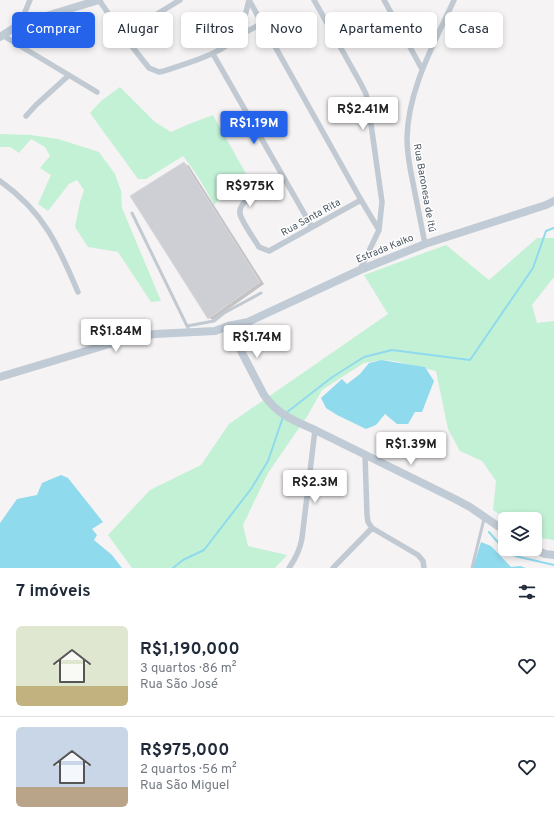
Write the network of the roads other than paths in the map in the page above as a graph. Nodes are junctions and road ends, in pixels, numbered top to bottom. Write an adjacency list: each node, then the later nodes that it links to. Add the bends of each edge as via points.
1 (30, 0): 8 (street)
2 (99, 0): 9 (street); 10 (street)
3 (180, 0): 11 (street)
4 (249, 0): 12 (street); 13 (street)
5 (314, 0): 30 (street, via 366,94 382,202)
6 (384, 0): 20 (street)
7 (454, 0): 20 (street, Rua Baronesa de Itú)
8 (25, 12)
9 (60, 12)
10 (107, 12)
11 (161, 12)
12 (245, 12)
13 (256, 12)
14 (12, 29): 15 (street)
15 (1, 36): 21 (street)
16 (133, 48): 19 (street, via 154,71 164,71)
17 (223, 48): 19 (street)
18 (276, 48): 26 (street)
19 (213, 54): 24 (street)
20 (422, 69): 31 (street, Rua Baronesa de Itú, via 410,111 407,138)
21 (68, 76): 22 (street); 23 (street)
22 (97, 92)
23 (26, 116)
24 (284, 178): 29 (street); 29 (street, Rua Santa Rita, via 248,198 242,203 240,214 259,247 269,251)
25 (0, 181): 33 (street, via 29,205 48,229)
26 (361, 200): 29 (street, Rua Santa Rita); 30 (street)
27 (554, 201): 31 (street, Estrada Kaiko)
28 (132, 213): 36 (lane)
29 (312, 227)
30 (379, 230): 32 (street)
31 (425, 244): 32 (street, Estrada Kaiko)
32 (360, 270): 35 (street, Estrada Kaiko, via 248,322)
33 (78, 292)
34 (260, 293): 36 (lane, via 214,321)
35 (228, 326): 36 (street, Estrada Kaiko, via 215,331); 38 (street, via 270,404 286,418)
36 (188, 329): 37 (street, Estrada Kaiko, via 126,339)
37 (0, 377)
38 (315, 430): 39 (street); 45 (street, via 301,543 296,559)
39 (365, 454): 40 (street); 42 (street, via 367,520)
40 (485, 517): 41 (street); 48 (lane)
41 (498, 526)
42 (372, 528): 46 (street); 47 (street, via 418,555 423,561)
43 (542, 551): 44 (street)
44 (554, 555)
45 (288, 568)
46 (333, 568)
47 (424, 568)
48 (472, 568)

